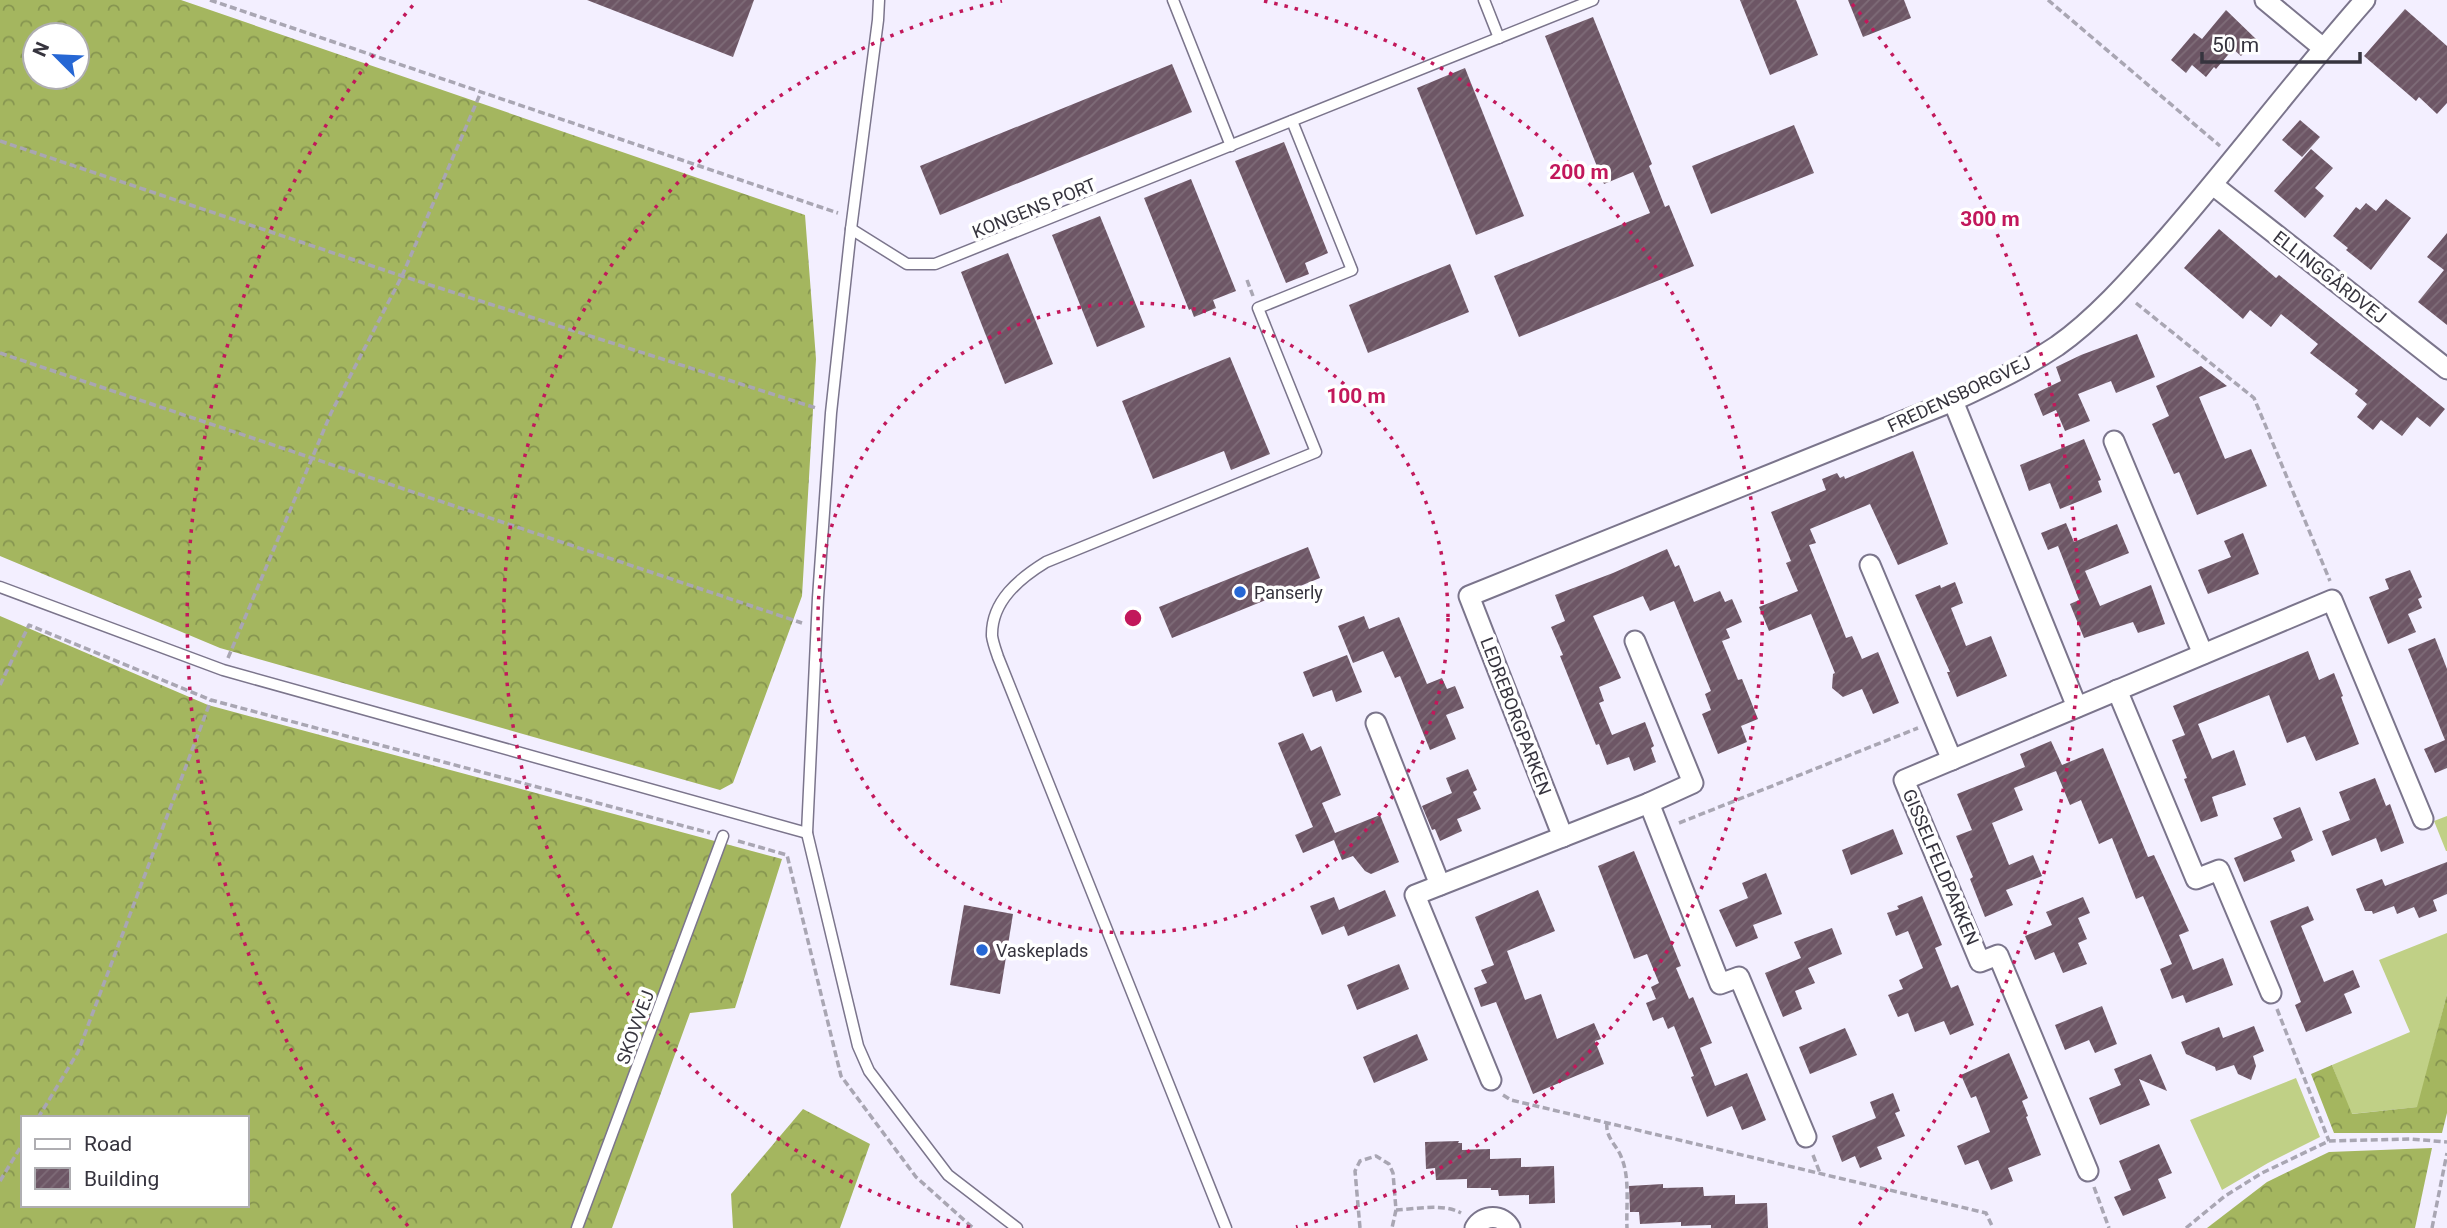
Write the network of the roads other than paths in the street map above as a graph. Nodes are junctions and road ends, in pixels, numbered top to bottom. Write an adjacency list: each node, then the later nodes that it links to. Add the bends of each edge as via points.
1 (878, 0): 12 (lane)
2 (1173, 0): 10 (lane)
3 (1484, 0): 7 (lane)
4 (1594, 0): 7 (lane, KONGENS PORT)
5 (2265, 0): 8 (street)
6 (2365, 0): 8 (street, FREDENSBORGVEJ)
7 (1499, 38): 9 (lane, KONGENS PORT)
8 (2323, 48): 11 (street, FREDENSBORGVEJ)
9 (1292, 121): 10 (lane, KONGENS PORT); 38 (lane, via 1352,270 1258,308 1316,452 1046,562 1023,576 1005,596 992,636)
10 (1231, 146): 12 (lane, KONGENS PORT, via 935,264 906,264)
11 (2213, 185): 13 (street, ELLINGGÅRDVEJ); 14 (street, FREDENSBORGVEJ, via 2120,290 2059,345)
12 (851, 229): 27 (lane, via 831,413)
13 (2447, 369)
14 (1953, 401): 18 (street, FREDENSBORGVEJ); 22 (street)
15 (2114, 441): 20 (street)
16 (1870, 565): 24 (street)
17 (0, 587): 27 (lane, via 223,670)
18 (1469, 596): 29 (street, LEDREBORGPARKEN)
19 (1635, 641): 25 (street, via 1693,783)
20 (2203, 654): 21 (street, GISSELFELDPARKEN); 26 (street, GISSELFELDPARKEN, via 2332,600)
21 (2117, 690): 22 (street, GISSELFELDPARKEN); 31 (street, via 2196,880 2219,870)
22 (2077, 707): 24 (street, GISSELFELDPARKEN)
23 (1376, 723): 30 (street)
24 (1952, 760): 34 (street, GISSELFELDPARKEN, via 1904,780 1980,962 1998,955)
25 (1649, 803): 29 (street); 33 (street, via 1720,984 1739,977)
26 (2423, 819)
27 (807, 833): 37 (lane, via 858,1046 869,1071 948,1175)
28 (723, 836): 36 (lane, SKOVVEJ)
29 (1563, 837): 30 (street)
30 (1440, 885): 32 (street, via 1415,895)
31 (2271, 993)
32 (1491, 1080)
33 (1806, 1137)
34 (2088, 1171)
35 (1477, 1225): 39 (street, via 1489,1217 1501,1218)
36 (577, 1228)
37 (1017, 1228)
38 (1226, 1228)
39 (1510, 1228)

